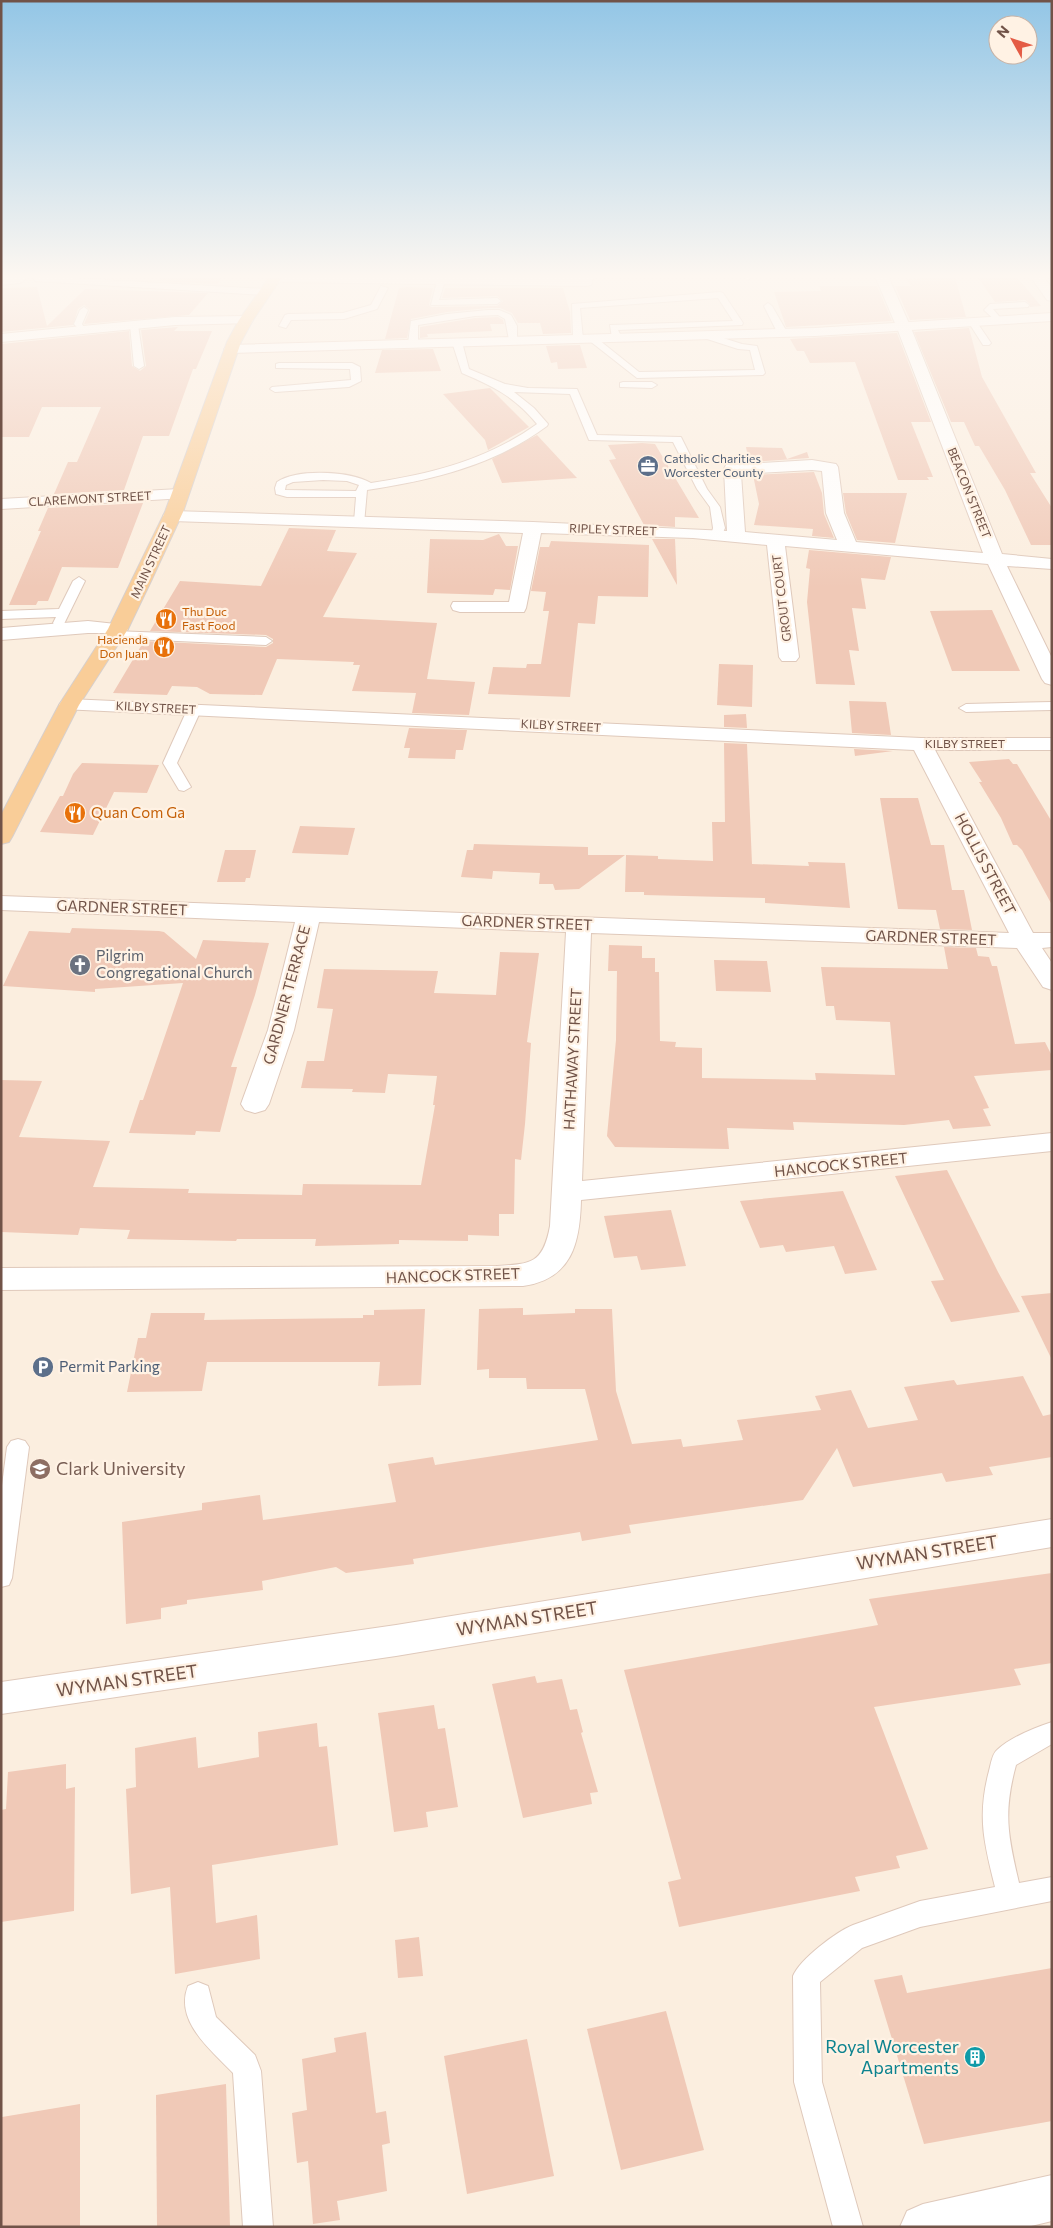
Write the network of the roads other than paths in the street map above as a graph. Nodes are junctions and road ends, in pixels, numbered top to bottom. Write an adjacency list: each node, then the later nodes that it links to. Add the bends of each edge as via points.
1 (220, 380): 10 (main road, MAIN STREET)
2 (356, 380): 8 (lane, via 349,384)
3 (487, 380): 7 (lane)
4 (761, 380): 6 (lane, via 761,384)
5 (925, 380): 19 (street, BEACON STREET)
6 (623, 385)
7 (501, 386): 9 (lane, via 532,410 543,424 523,440 492,456 453,470); 15 (lane, via 528,391 574,391 593,438 677,439 702,489 715,507)
8 (275, 389)
9 (365, 490): 9 (lane, via 361,482 346,478 300,478 286,480 281,484 280,492); 13 (lane)
10 (179, 494): 11 (street, CLAREMONT STREET); 12 (main road, MAIN STREET)
11 (1, 504)
12 (172, 516): 13 (street, RIPLEY STREET); 25 (main road, MAIN STREET)
13 (360, 522): 14 (street, RIPLEY STREET)
14 (533, 528): 15 (street, RIPLEY STREET); 22 (street, via 517,608)
15 (717, 535): 16 (street, RIPLEY STREET)
16 (736, 536): 17 (street, RIPLEY STREET); 18 (street, via 732,469 812,465 830,467 836,513)
17 (775, 539): 18 (street, RIPLEY STREET); 28 (street, GROUT COURT)
18 (848, 546): 19 (street, RIPLEY STREET)
19 (996, 560): 20 (street, RIPLEY STREET); 29 (street, BEACON STREET)
20 (1052, 564)
21 (79, 580): 24 (lane)
22 (460, 606)
23 (1, 615): 24 (lane)
24 (60, 621): 25 (street); 26 (street)
25 (116, 632): 27 (lane); 30 (main road, MAIN STREET)
26 (1, 634)
27 (266, 641)
28 (789, 657)
29 (1052, 679)
30 (69, 705): 33 (street, KILBY STREET); 37 (main road, MAIN STREET)
31 (1052, 706): 32 (lane)
32 (966, 708)
33 (194, 710): 34 (street, KILBY STREET); 36 (lane, via 170,763)
34 (921, 744): 35 (street, KILBY STREET); 43 (street, HOLLIS STREET)
35 (1052, 744)
36 (184, 787)
37 (7, 813): 38 (main road, MAIN STREET)
38 (1, 837)
39 (1, 903): 40 (street, GARDNER STREET)
40 (309, 914): 41 (street, GARDNER STREET); 45 (street, GARDNER TERRACE, via 281,1030)
41 (579, 925): 43 (street, GARDNER STREET); 47 (street, HATHAWAY STREET)
42 (1052, 940): 43 (street, GARDNER STREET)
43 (1025, 941): 44 (street, HOLLIS STREET)
44 (1052, 982)
45 (255, 1104)
46 (1052, 1142): 47 (street, HANCOCK STREET)
47 (567, 1192): 48 (street, HANCOCK STREET, via 562,1242 553,1261 537,1272 496,1277)
48 (1, 1279)
49 (18, 1447): 51 (lane)
50 (1052, 1533): 52 (street, WYMAN STREET, via 487,1625)
51 (1, 1578)
52 (1, 1698)
53 (1052, 1733): 55 (lane, via 1005,1758 996,1792 995,1836)
54 (1052, 1889): 55 (lane)
55 (1010, 1897): 59 (lane, via 920,1914 853,1938 806,1976 808,2082)
56 (198, 1995): 58 (lane, via 204,2024 245,2065 247,2071)
57 (1052, 2198): 60 (street)
58 (258, 2227)
59 (848, 2227)
60 (923, 2227)

